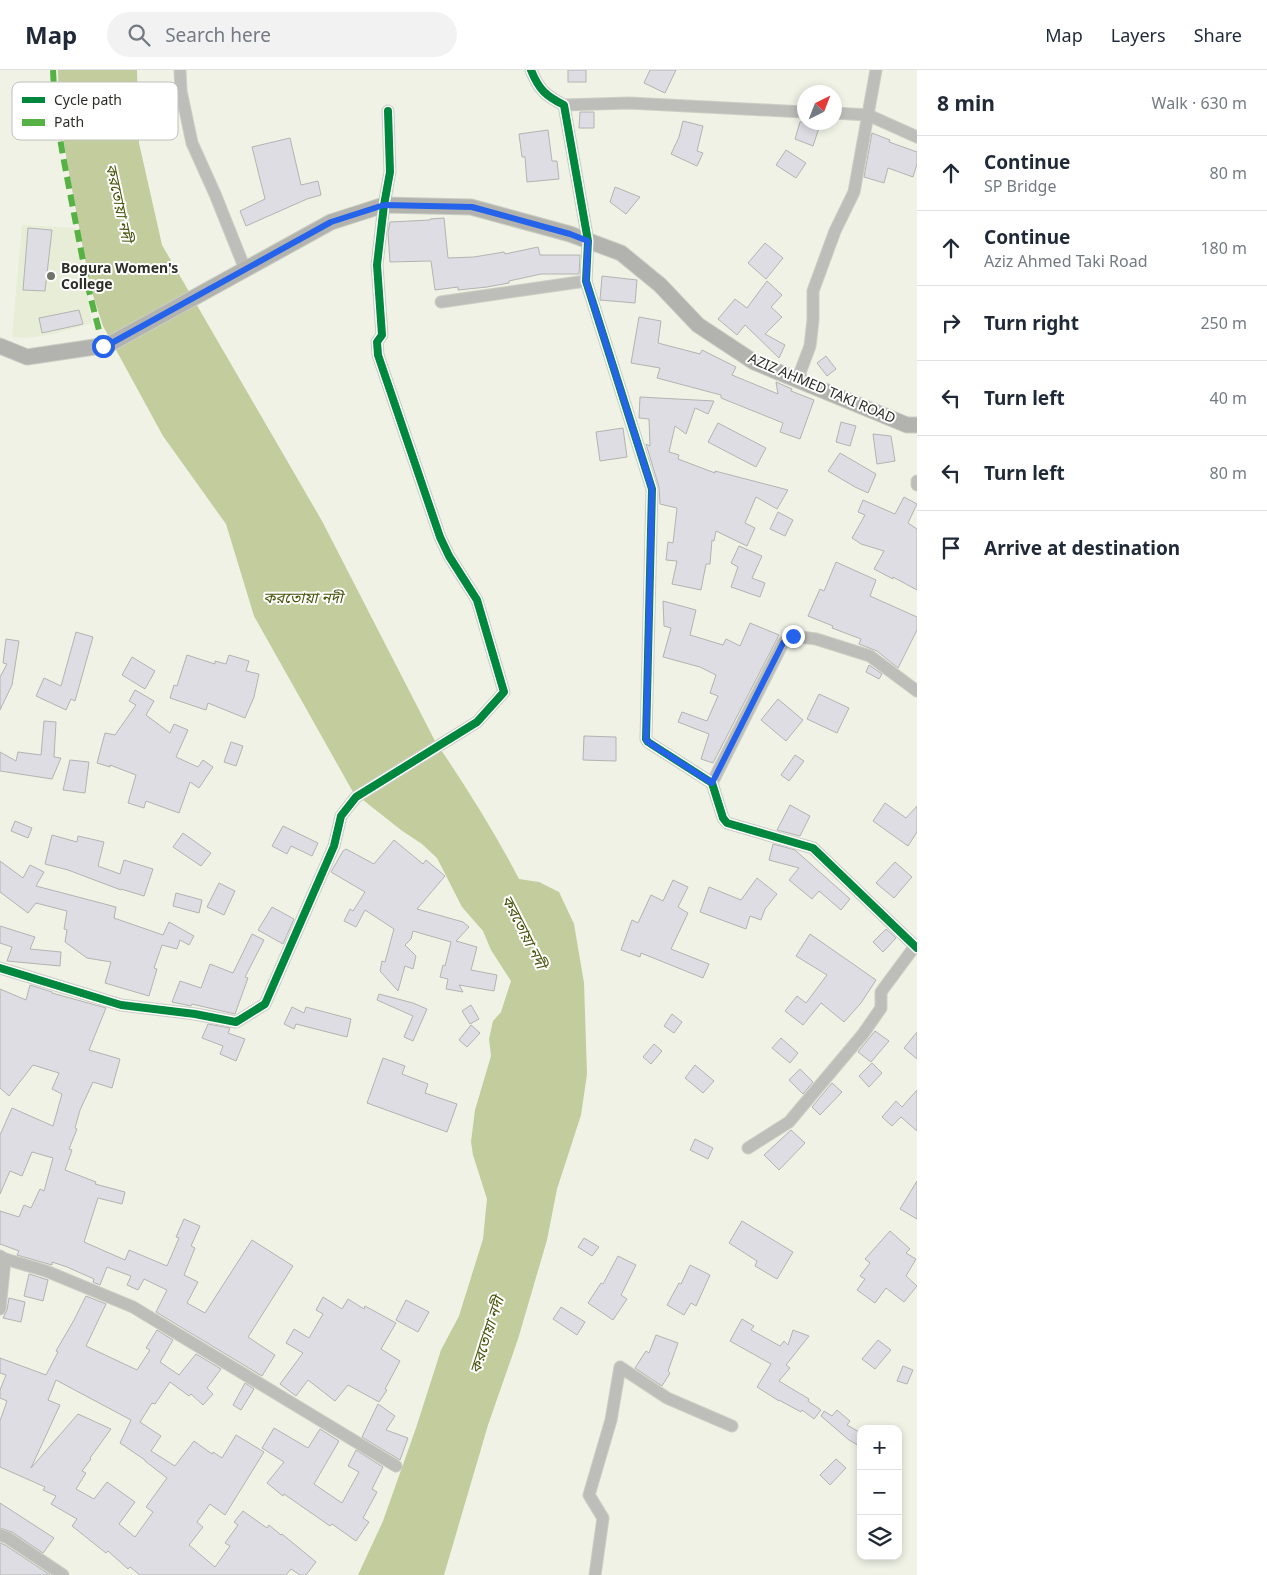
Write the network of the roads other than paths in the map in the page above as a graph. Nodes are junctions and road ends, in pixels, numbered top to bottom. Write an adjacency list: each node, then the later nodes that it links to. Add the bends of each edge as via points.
1 (180, 70): 12 (street, via 192,143)
2 (532, 70): 4 (street, via 547,97)
3 (876, 70): 8 (street)
4 (564, 105): 6 (street, via 629,103); 11 (street)
5 (388, 111): 10 (street, via 390,172)
6 (797, 112)
7 (842, 113): 8 (street)
8 (868, 115): 9 (street); 16 (street, via 854,192 835,231 813,291 810,346)
9 (917, 138)
10 (384, 205): 11 (street, AZIZ AHMED TAKI ROAD, via 472,207); 12 (street, AZIZ AHMED TAKI ROAD, via 331,222); 23 (street, via 377,265 382,335 377,342 378,355 440,537 478,600 504,692 477,722 356,797 341,816 334,846 265,1004 236,1022 121,1005)
11 (588, 241): 13 (street); 16 (street, AZIZ AHMED TAKI ROAD, via 621,253 660,285 698,325 754,362)
12 (245, 269): 15 (street, AZIZ AHMED TAKI ROAD, via 108,345 27,357)
13 (586, 281): 14 (street); 21 (street, via 652,489 646,739)
14 (441, 302)
15 (0, 346)
16 (798, 378): 17 (street, AZIZ AHMED TAKI ROAD, via 907,424)
17 (917, 425)
18 (917, 481): 19 (street)
19 (917, 486)
20 (917, 691): 21 (street, via 870,656 816,639 793,636 783,643)
21 (712, 783): 22 (street, via 727,823 813,848)
22 (916, 947): 24 (street, via 882,992 881,1008 863,1034 789,1122)
23 (0, 968)
24 (748, 1148)
25 (2, 1257): 26 (street); 28 (street, via 46,1271 133,1307)
26 (0, 1309)
27 (732, 1426): 31 (street, via 667,1398 620,1367 611,1420 590,1495 603,1518)
28 (396, 1466)
29 (0, 1535): 30 (street)
30 (62, 1575)
31 (595, 1575)

